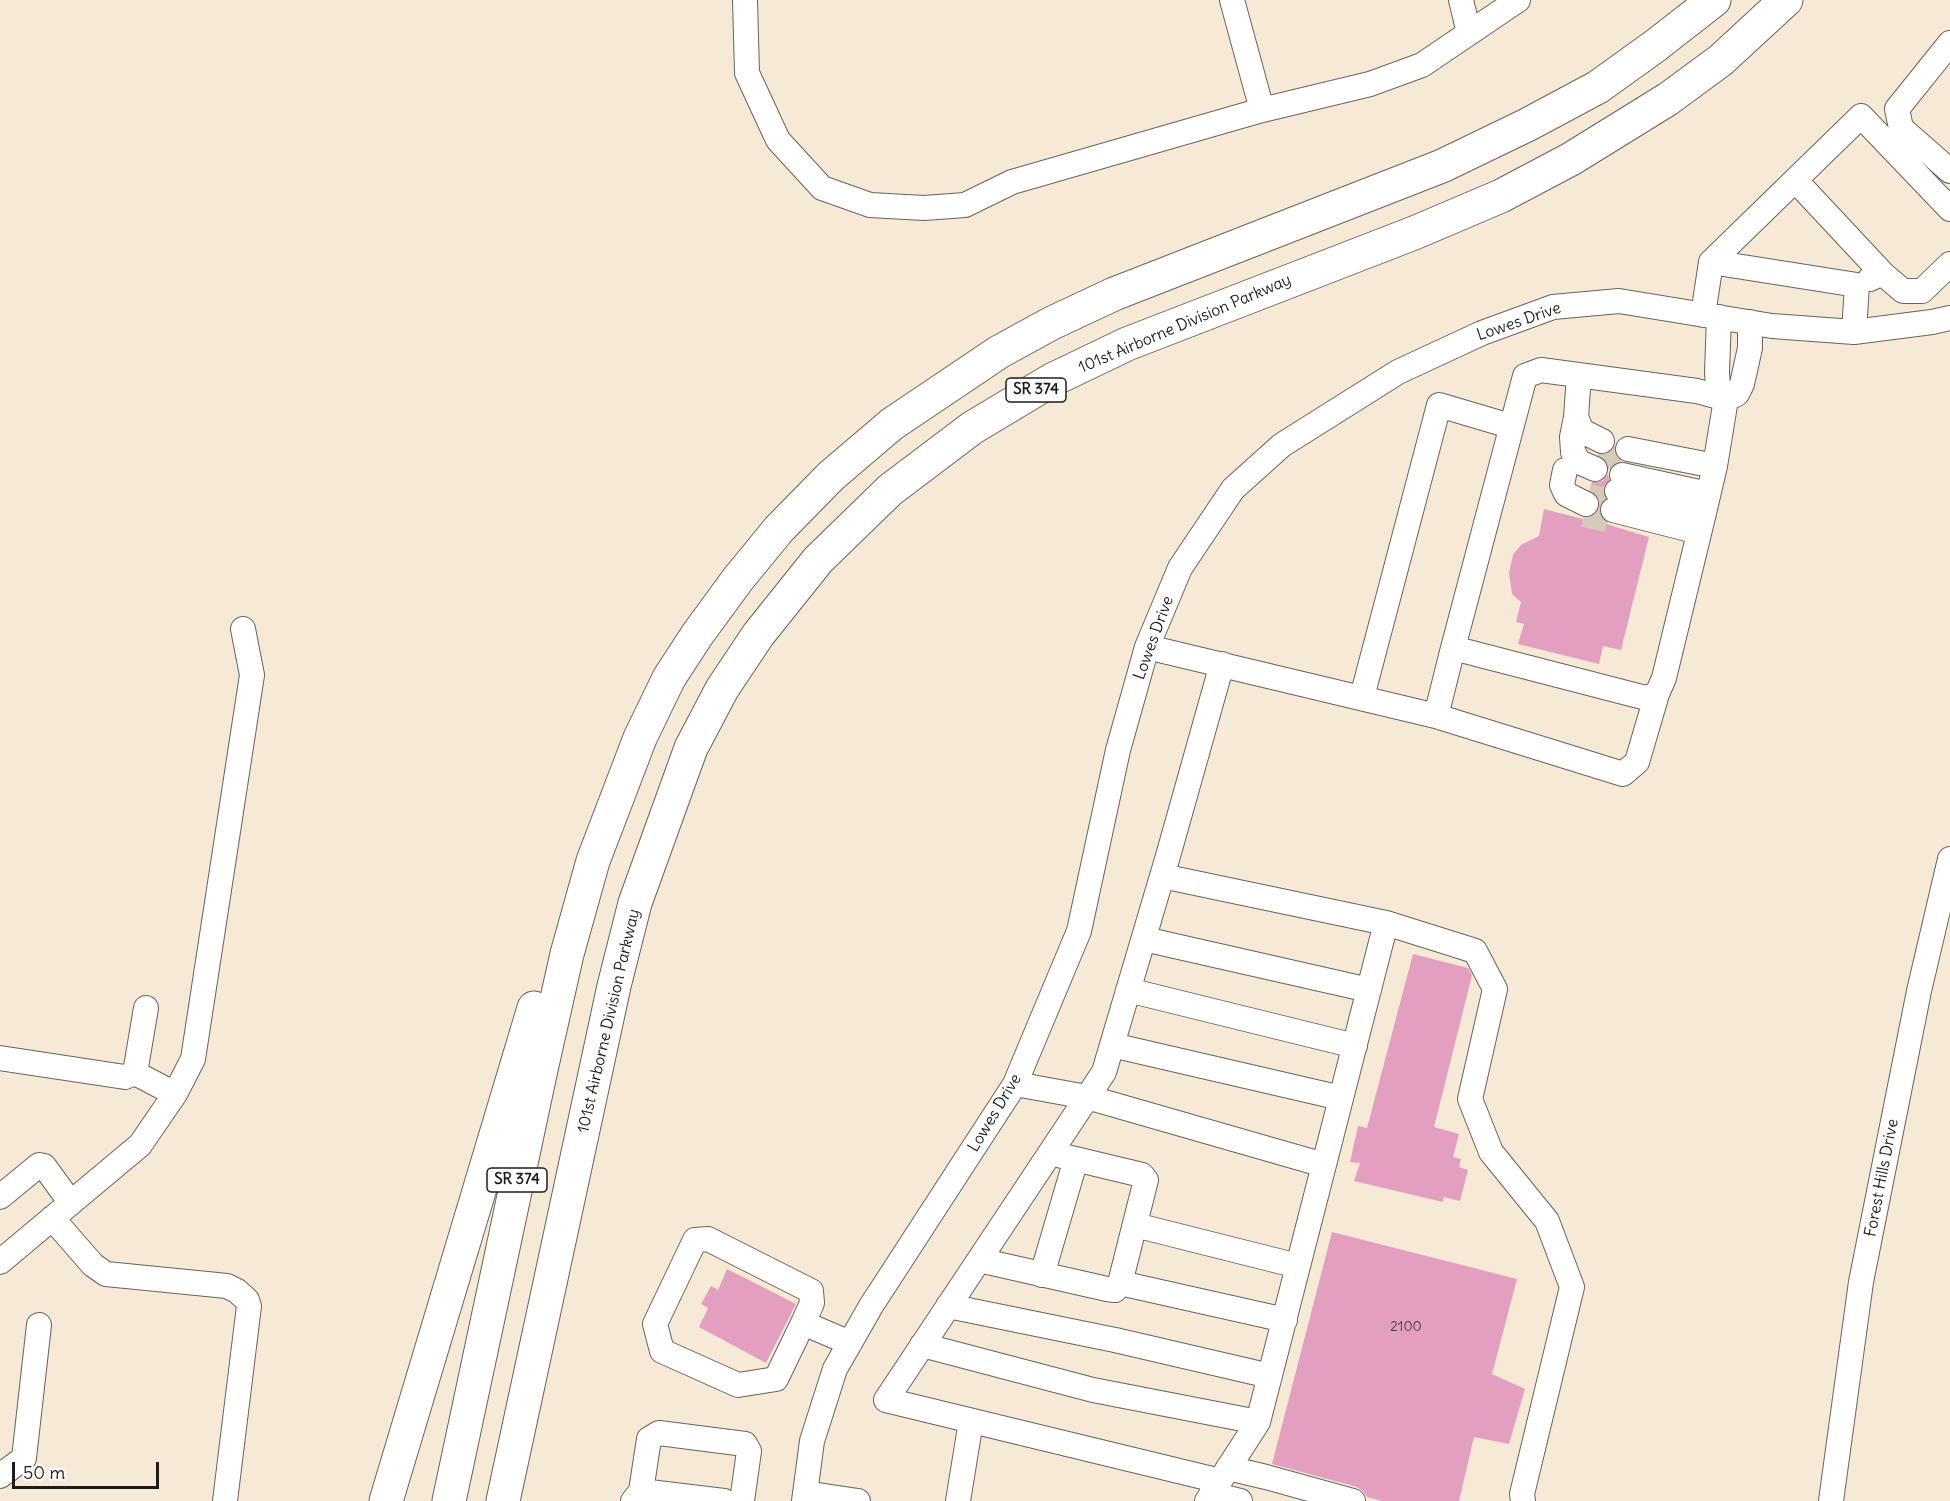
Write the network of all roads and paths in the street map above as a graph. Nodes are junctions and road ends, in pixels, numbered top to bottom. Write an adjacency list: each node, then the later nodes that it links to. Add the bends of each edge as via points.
1 (745, 0): 9 (street, via 747,73 778,140 822,188 870,205 965,205 1012,182)
2 (1232, 0): 9 (street)
3 (1461, 0): 7 (street)
4 (1518, 0): 7 (street)
5 (1714, 0): 35 (highway, SR 374, via 1598,87 1527,125 1442,166 1114,294 1052,323 999,352 891,424 831,476 779,529 697,635 669,678 640,738)
6 (1786, 0): 46 (highway, 101st Airborne Division Parkway / SR 374, via 1721,60 1668,99 1572,159 1501,196 1127,344 1052,380 972,428 890,490 818,560 758,635 722,689 691,748 635,903)
7 (1470, 33): 9 (street, via 1422,65 1370,84)
8 (1950, 43): 10 (street, via 1897,109 1901,128)
9 (1262, 110)
10 (1950, 171)
11 (1796, 181): 12 (street, via 1861,116); 13 (street); 15 (street)
12 (1950, 209)
13 (1711, 261): 16 (street); 17 (street)
14 (1950, 264): 15 (street, via 1922,291 1903,291)
15 (1882, 273): 16 (street)
16 (1857, 285): 20 (street)
17 (1711, 316): 19 (street, Lowes Drive); 22 (street, via 1718,386); 28 (street, Lowes Drive, via 1618,301 1553,307 1482,333 1398,372 1282,445 1233,489 1180,568)
18 (1950, 318): 20 (street, Lowes Drive)
19 (1750, 322): 20 (street, Lowes Drive); 22 (street, via 1750,348 1742,384 1737,394)
20 (1854, 332)
21 (1579, 375): 22 (street, via 1696,391); 23 (street, via 1541,370 1525,376); 24 (street)
22 (1726, 399): 26 (street)
23 (1510, 426): 29 (street); 32 (street, via 1439,405)
24 (1568, 454): 25 (street, via 1577,477); 25 (street, via 1582,430); 25 (street, via 1559,495 1566,511)
25 (1592, 481)
26 (1705, 507): 26 (street, via 1619,487); 31 (street)
27 (243, 629): 48 (street, via 252,675 193,1059)
28 (1148, 646): 30 (street); 47 (street, Lowes Drive, via 1118,750 1079,931)
29 (1453, 648): 31 (street, via 1646,698); 33 (street)
30 (1222, 664): 32 (street); 36 (street)
31 (1657, 694): 33 (street, via 1637,762 1623,774)
32 (1362, 697): 33 (street)
33 (1436, 716)
34 (1950, 859): 88 (street, Forest Hills Drive, via 1919,991 1861,1282)
35 (592, 861): 78 (highway, via 541,988); 79 (highway, SR 374, via 540,1074)
36 (1162, 876): 37 (street); 38 (street)
37 (1386, 923): 40 (street); 76 (street, via 1475,951 1495,989 1470,1099 1491,1152 1547,1221 1572,1287)
38 (1144, 939): 39 (street); 40 (street)
39 (1128, 990): 42 (street); 43 (street)
40 (1369, 990): 43 (street)
41 (146, 1008): 45 (street)
42 (1112, 1044): 49 (street, via 1104,1072); 50 (street)
43 (1355, 1046): 50 (street)
44 (0, 1058): 45 (street, via 125,1077)
45 (135, 1073): 48 (street)
46 (595, 1080): 80 (highway, 101st Airborne Division Parkway / SR 374); 81 (highway)
47 (1015, 1084): 49 (street); 67 (street, Lowes Drive)
48 (175, 1094): 55 (street, via 140,1145)
49 (1087, 1097): 51 (street); 53 (street)
50 (1341, 1098): 53 (street)
51 (1050, 1153): 52 (street); 58 (street)
52 (1076, 1159): 57 (street, via 1142,1175 1146,1180); 61 (street)
53 (1324, 1165): 60 (street)
54 (0, 1197): 55 (street, via 39,1165 44,1166)
55 (71, 1203): 56 (street)
56 (52, 1218): 59 (street); 77 (street, via 93,1265 106,1274 227,1286 247,1300)
57 (1135, 1225): 60 (street); 62 (street)
58 (978, 1260): 61 (street); 63 (street)
59 (0, 1262)
60 (1298, 1266): 64 (street)
61 (1042, 1275): 62 (street, via 1115,1290)
62 (1120, 1283): 64 (street)
63 (948, 1306): 68 (street); 69 (street)
64 (1284, 1320): 69 (street)
65 (803, 1323): 65 (street, via 812,1303 811,1291 708,1239 695,1240 655,1324 662,1352 738,1385 776,1379); 67 (street)
66 (39, 1325): 72 (street, via 24,1458)
67 (850, 1343): 75 (street, Lowes Drive, via 835,1369 813,1441)
68 (922, 1345): 70 (street, via 886,1400); 71 (street, via 1093,1390)
69 (1270, 1376): 71 (street)
70 (971, 1420): 73 (street); 85 (street)
71 (1258, 1422): 73 (street)
72 (0, 1476)
73 (1216, 1486): 86 (street); 87 (street, via 1276,1479)
74 (637, 1496): 82 (street); 83 (street, via 649,1440 659,1433 745,1444 749,1451)
75 (805, 1497): 84 (street)
76 (1520, 1499)
77 (225, 1501)
78 (386, 1501)
79 (449, 1501)
80 (503, 1501)
81 (527, 1501)
82 (724, 1501)
83 (742, 1501)
84 (858, 1501)
85 (958, 1501)
86 (1240, 1501)
87 (1353, 1501)
88 (1831, 1501)

